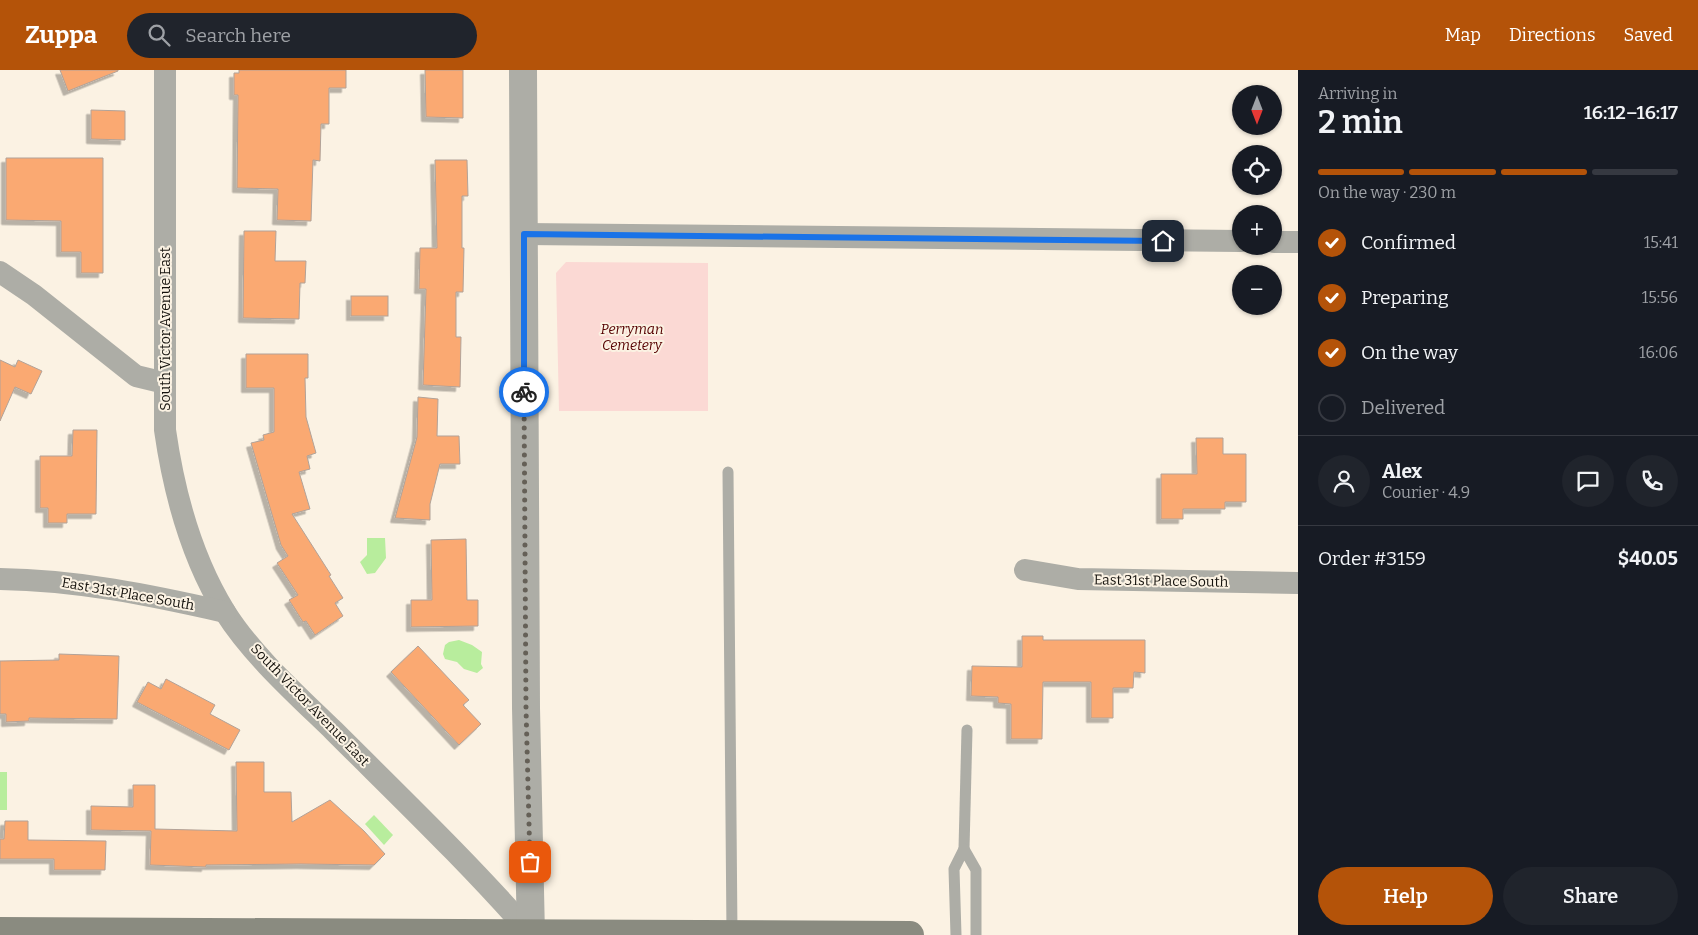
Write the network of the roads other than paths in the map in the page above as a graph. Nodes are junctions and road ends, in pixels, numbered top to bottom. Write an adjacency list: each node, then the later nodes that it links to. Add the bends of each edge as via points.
1 (165, 70): 8 (street, South Victor Avenue East)
2 (523, 70): 3 (street)
3 (524, 234): 4 (street); 18 (street, via 526,708)
4 (1232, 241)
5 (1282, 242): 6 (street)
6 (1298, 242)
7 (0, 272): 8 (street, via 136,376)
8 (165, 383): 13 (street, South Victor Avenue East, via 166,430 177,497 201,566)
9 (728, 472): 17 (lane)
10 (1025, 570): 12 (street, East 31st Place South, via 1078,579)
11 (0, 579): 13 (street, East 31st Place South, via 83,584 137,592)
12 (1298, 583)
13 (225, 612): 18 (street, South Victor Avenue East, via 262,659 485,882)
14 (967, 730): 15 (lane)
15 (964, 849): 20 (lane, via 954,869); 21 (lane, via 976,870)
16 (0, 931): 18 (main road)
17 (737, 934): 18 (main road); 19 (main road)
18 (531, 935)
19 (910, 935)
20 (956, 935)
21 (976, 935)

